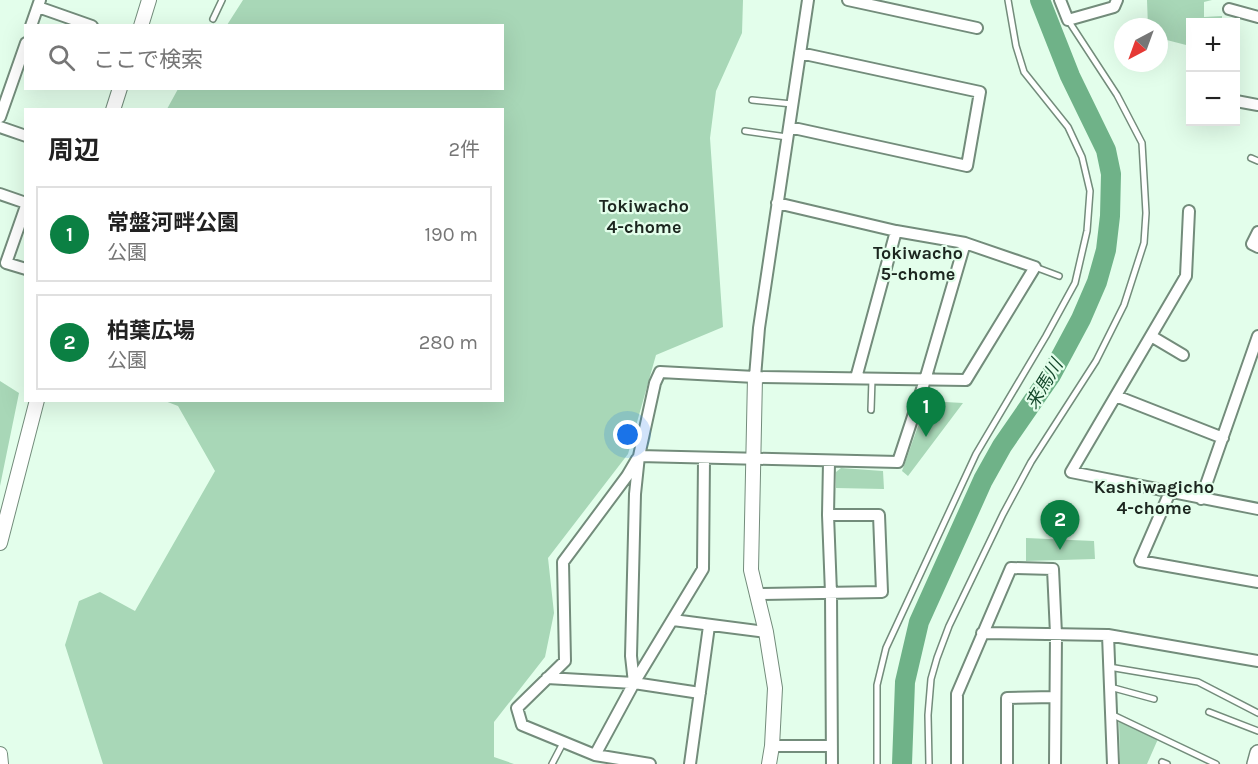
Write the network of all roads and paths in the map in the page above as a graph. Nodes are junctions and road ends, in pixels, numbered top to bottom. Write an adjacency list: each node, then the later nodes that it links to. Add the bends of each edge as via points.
1 (149, 0): 15 (street)
2 (222, 0): 11 (lane)
3 (808, 0): 18 (street)
4 (848, 0): 16 (street)
5 (1008, 0): 98 (lane, via 1024,72 1068,127 1082,158 1090,191 1087,231 1075,283 976,454 886,648 877,685)
6 (1060, 0): 12 (street)
7 (1117, 0): 12 (street, via 1114,7)
8 (39, 3): 13 (street); 14 (street)
9 (1229, 9): 10 (street)
10 (1258, 17)
11 (213, 19)
12 (1068, 20): 99 (lane, via 1117,95 1142,143 1144,243 1124,305 1096,361 1031,462 949,626 931,679)
13 (33, 24)
14 (87, 24)
15 (142, 24)
16 (977, 28)
17 (24, 49): 25 (street)
18 (800, 53): 22 (street); 28 (street, via 980,92 967,166)
19 (119, 90): 24 (street)
20 (752, 100): 22 (lane)
21 (1240, 102): 23 (street)
22 (793, 104): 28 (street)
23 (1258, 105)
24 (113, 108)
25 (0, 117)
26 (0, 127): 29 (street)
27 (745, 131): 28 (lane)
28 (788, 132): 34 (street)
29 (24, 135)
30 (1251, 158): 31 (lane)
31 (1258, 161)
32 (0, 194): 33 (street)
33 (24, 203)
34 (777, 203): 37 (street); 47 (street)
35 (24, 210): 42 (street, via 6,263)
36 (1189, 211): 44 (street, via 1186,276)
37 (896, 231): 39 (street); 48 (street)
38 (1258, 232): 40 (street, via 1252,244)
39 (965, 243): 41 (street); 50 (street)
40 (1258, 247)
41 (1035, 267): 43 (lane); 50 (street, via 966,380)
42 (24, 268)
43 (1059, 276)
44 (1151, 336): 46 (street); 51 (street)
45 (1258, 336): 54 (street)
46 (1183, 355)
47 (755, 377): 48 (street); 55 (street, via 660,372); 57 (street)
48 (856, 378): 49 (street)
49 (872, 378): 50 (street); 53 (lane)
50 (925, 380): 58 (street, via 898,462)
51 (1116, 396): 54 (street); 59 (street, via 1071,472)
52 (37, 402): 63 (street)
53 (871, 410)
54 (1222, 438): 60 (street)
55 (639, 456): 56 (street); 75 (street, via 563,562 565,661); 76 (street, via 631,656)
56 (704, 459): 57 (street); 67 (street, via 703,569)
57 (753, 460): 58 (street); 66 (street, via 751,570)
58 (829, 462): 62 (street)
59 (1170, 492): 60 (street); 64 (street, via 1140,561)
60 (1201, 499): 61 (street)
61 (1258, 509)
62 (828, 515): 65 (street); 65 (street, via 879,515 882,592)
63 (0, 543)
64 (1258, 582)
65 (831, 592): 66 (street); 87 (street)
66 (756, 594): 69 (street)
67 (673, 620): 68 (street); 76 (street)
68 (710, 626): 69 (street); 78 (street)
69 (766, 632): 86 (street, via 775,688)
70 (982, 633): 71 (street); 71 (street, via 1011,568 1053,569); 100 (street, via 957,694)
71 (1056, 634): 72 (street); 79 (street)
72 (1108, 635): 73 (street); 74 (street)
73 (1258, 661)
74 (1109, 667): 77 (street); 82 (lane, via 1198,682)
75 (547, 678): 76 (street); 85 (street, via 517,708 522,725)
76 (634, 683): 78 (street); 90 (street)
77 (1110, 687): 80 (lane); 83 (street)
78 (700, 693): 95 (street)
79 (1054, 697): 101 (street, via 1007,698); 102 (street)
80 (1154, 699)
81 (1209, 712): 84 (lane)
82 (1258, 712)
83 (1111, 714): 103 (street); 104 (lane)
84 (1258, 731)
85 (563, 743): 90 (street); 93 (lane)
86 (772, 746): 87 (street); 96 (street)
87 (832, 746): 97 (street)
88 (1258, 753): 105 (main road)
89 (0, 754): 92 (street)
90 (595, 755): 91 (street)
91 (623, 762): 94 (street)
92 (1, 764)
93 (552, 764)
94 (650, 764)
95 (690, 764)
96 (769, 764)
97 (832, 764)
98 (877, 764)
99 (929, 764)
100 (957, 764)
101 (1007, 764)
102 (1054, 764)
103 (1113, 764)
104 (1216, 764)
105 (1255, 764)

